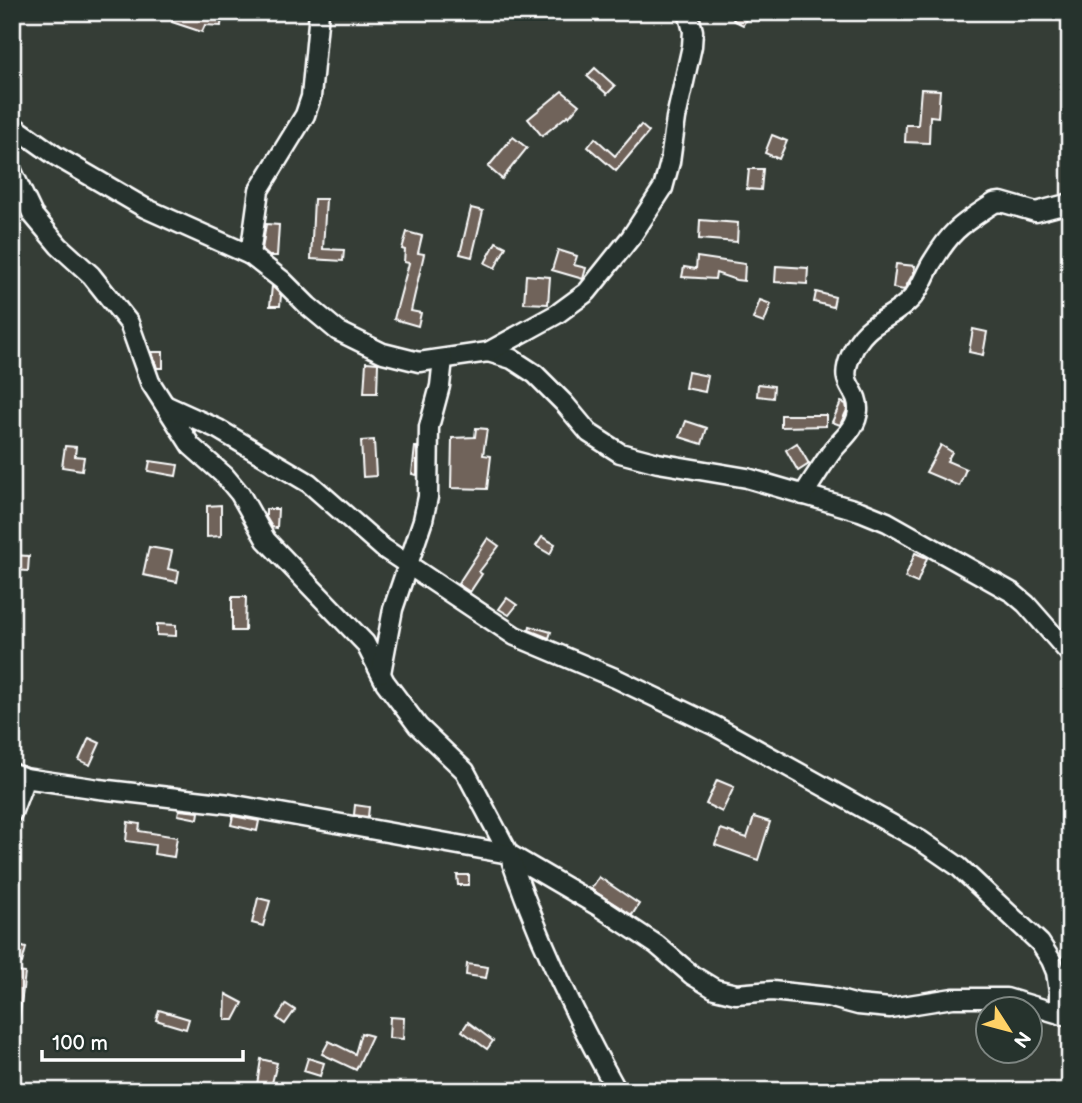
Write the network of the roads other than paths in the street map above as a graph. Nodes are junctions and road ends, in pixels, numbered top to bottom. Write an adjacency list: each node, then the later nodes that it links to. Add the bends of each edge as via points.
1 (319, 12): 6 (street, via 311,97 305,115 259,190)
2 (688, 12): 7 (street, via 692,46 663,188 587,292)
3 (12, 125): 6 (street, via 145,208)
4 (12, 171): 9 (street, via 33,215 129,323)
5 (1070, 203): 10 (street, via 1036,212 995,203 955,228 914,296 861,336 845,369 858,414)
6 (250, 255): 8 (street, via 338,331 383,353 419,362)
7 (488, 352): 8 (street); 10 (street, via 512,359 535,374 589,433 620,453 747,478)
8 (443, 359): 11 (street, via 429,427 428,497)
9 (162, 403): 11 (street, via 218,429 309,483 383,548); 13 (street, via 191,446 240,494 267,540 365,643)
10 (803, 495): 12 (street, via 887,522 1013,593)
11 (408, 563): 13 (street); 17 (street, via 515,636 715,726 930,847 959,867 1040,943 1056,972)
12 (1070, 654)
13 (381, 673): 16 (street, via 418,726 465,771)
14 (18, 776): 15 (street); 16 (street, via 230,804)
15 (12, 813)
16 (509, 854): 17 (street, via 608,912 715,989 736,994 772,991 828,997 890,1008 953,998 1006,998); 18 (street, via 528,911)
17 (1064, 1015)
18 (617, 1091)

